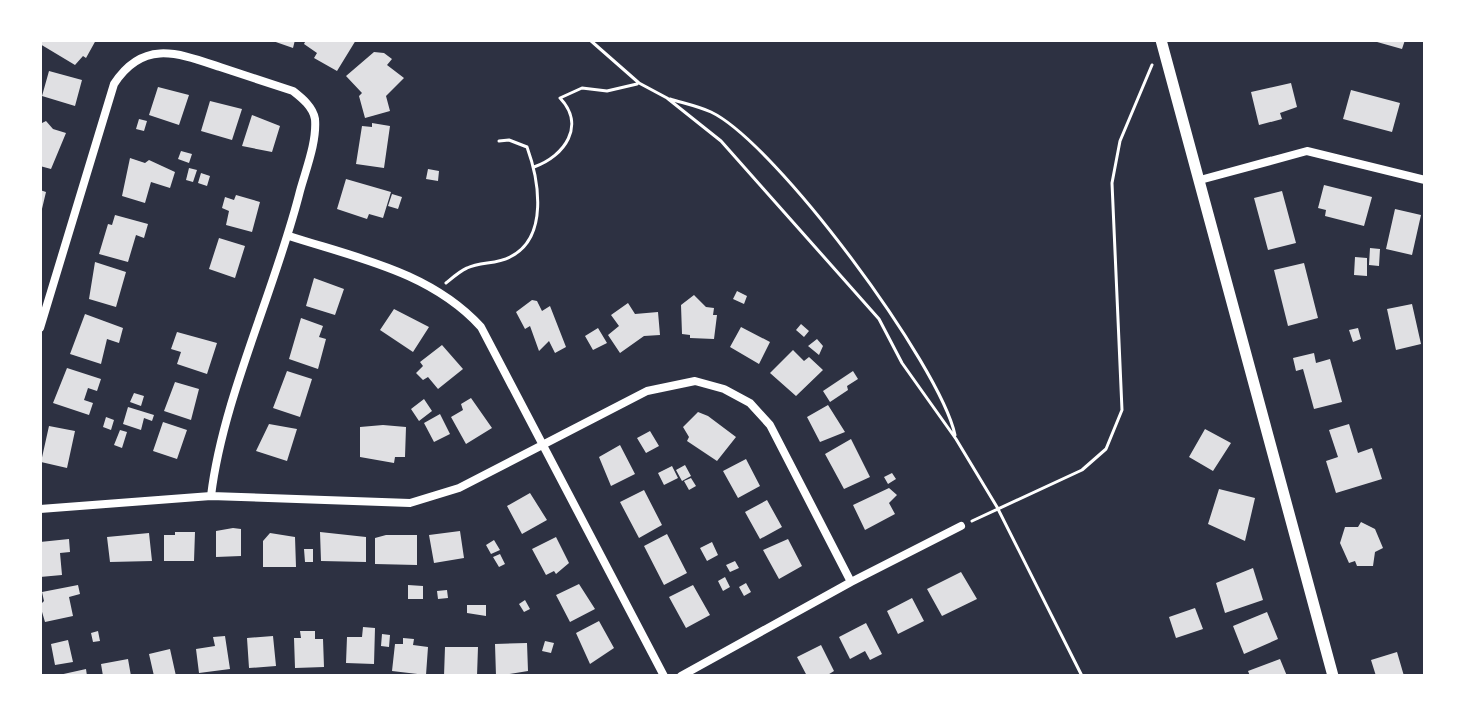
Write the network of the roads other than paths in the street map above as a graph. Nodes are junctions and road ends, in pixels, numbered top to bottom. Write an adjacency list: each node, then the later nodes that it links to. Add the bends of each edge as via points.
1 (1161, 41): 2 (street)
2 (1200, 180): 3 (street, via 1307,151); 13 (street)
3 (1425, 180)
4 (289, 236): 5 (street, via 313,137 315,116 306,102 293,91 176,52 140,58 125,67 114,84); 6 (street, via 415,277 462,306 481,327); 7 (street, via 216,456)
5 (40, 328)
6 (542, 446): 7 (street, via 459,488 410,503); 10 (street, via 647,391 695,381 724,389 750,403 770,425); 11 (street)
7 (211, 496): 8 (street)
8 (40, 509)
9 (961, 526): 10 (street)
10 (851, 582): 12 (street)
11 (664, 676)
12 (681, 676)
13 (1333, 676)

